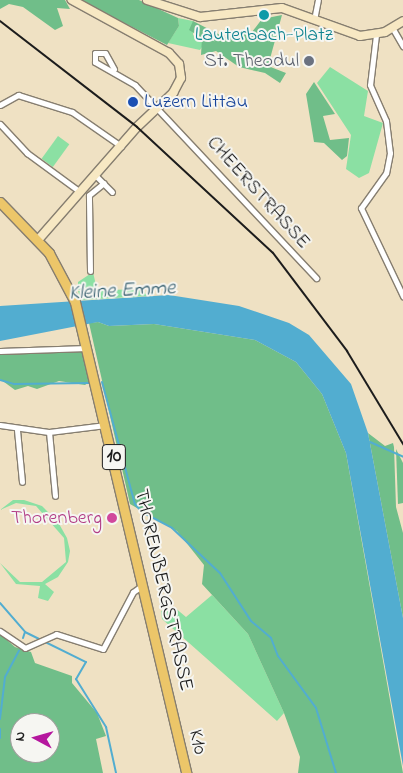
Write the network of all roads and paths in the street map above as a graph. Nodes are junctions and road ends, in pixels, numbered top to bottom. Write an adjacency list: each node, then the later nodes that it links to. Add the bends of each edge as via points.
1 (72, 0): 11 (street, via 176,59 181,72 178,85)
2 (147, 0): 4 (street, via 195,16 276,7)
3 (318, 0): 4 (street)
4 (314, 20): 7 (street, via 346,34)
5 (403, 21): 6 (street)
6 (393, 29): 7 (street); 8 (street, via 397,42)
7 (376, 35): 22 (street, via 370,86 386,121 390,153 386,173 362,204 363,213)
8 (403, 46)
9 (114, 69): 11 (street, CHEERSTRASSE)
10 (0, 105): 13 (street, via 18,95 72,112)
11 (155, 109): 13 (street); 21 (street, CHEERSTRASSE, via 221,172)
12 (0, 124): 16 (street, via 27,153)
13 (121, 146): 14 (street)
14 (95, 175): 15 (street); 16 (street)
15 (104, 183): 17 (street); 20 (street, via 89,195)
16 (80, 192): 19 (street)
17 (112, 192)
18 (0, 202): 19 (main road, THORENBERGSTRASSE / 10)
19 (38, 240): 23 (main road, THORENBERGSTRASSE / 10, via 72,293)
20 (90, 271)
21 (316, 278)
22 (403, 296)
23 (87, 348): 24 (street); 26 (main road, THORENBERGSTRASSE / 10)
24 (0, 351)
25 (0, 425): 27 (street)
26 (106, 425): 28 (street); 31 (main road, THORENBERGSTRASSE / 10)
27 (17, 430): 28 (street); 29 (street)
28 (48, 432): 30 (street)
29 (22, 482)
30 (56, 496)
31 (144, 584): 32 (street, via 133,592 117,618 107,648 62,634 23,648); 33 (main road, THORENBERGSTRASSE / 10)
32 (0, 631)
33 (174, 718): 34 (main road, K10 / 10)
34 (186, 773)

